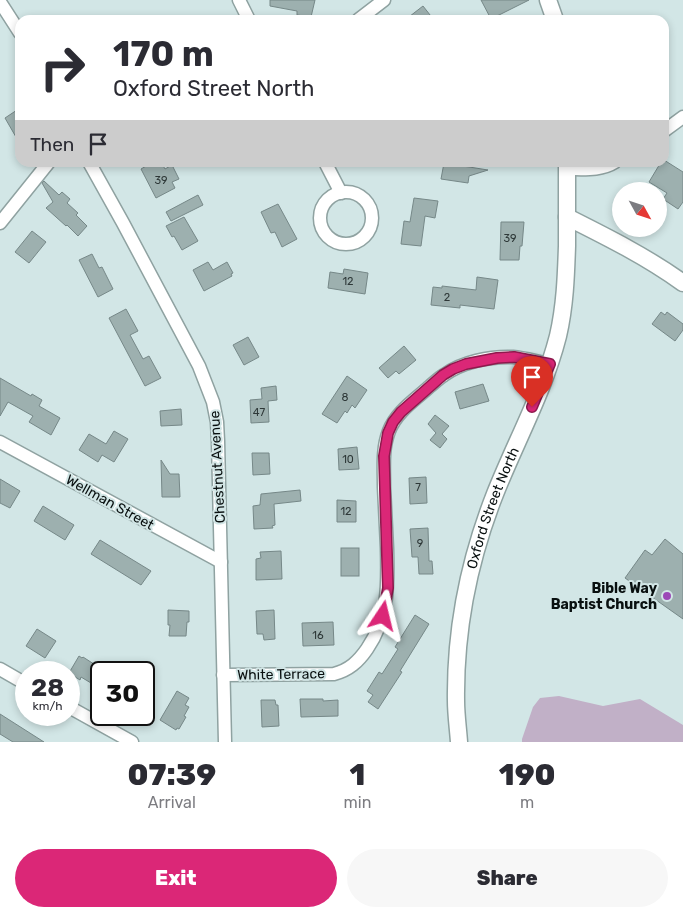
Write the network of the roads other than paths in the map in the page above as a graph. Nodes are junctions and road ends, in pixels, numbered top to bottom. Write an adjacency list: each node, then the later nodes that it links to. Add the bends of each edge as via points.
1 (239, 0): 5 (street)
2 (384, 0): 6 (street)
3 (548, 0): 7 (street)
4 (0, 2): 8 (street)
5 (246, 15)
6 (364, 15)
7 (553, 15)
8 (15, 25)
9 (683, 117): 10 (street)
10 (669, 127)
11 (45, 167): 19 (street)
12 (92, 167): 23 (street, Chestnut Avenue, via 199,366 213,402 218,440)
13 (328, 167): 17 (street)
14 (567, 167): 18 (street, Oxford Street North)
15 (575, 167): 16 (street)
16 (608, 167)
17 (341, 193): 17 (street, via 327,201 320,220 330,239 351,244 365,236 372,216 362,198 352,193)
18 (567, 217): 20 (street, via 626,247); 21 (street, Oxford Street North, via 563,307)
19 (0, 223)
20 (683, 283)
21 (550, 364): 25 (street, White Terrace, via 514,357 466,364 443,375 393,422 384,456 386,602 378,629 357,662 334,674); 30 (street, Oxford Street North, via 494,496 464,595 457,658)
22 (0, 442): 23 (street, Wellman Street)
23 (221, 562): 25 (street, Chestnut Avenue)
24 (0, 669): 26 (street)
25 (223, 675): 29 (street, Chestnut Avenue)
26 (15, 678)
27 (80, 713): 28 (street)
28 (132, 742)
29 (225, 742)
30 (459, 742)

